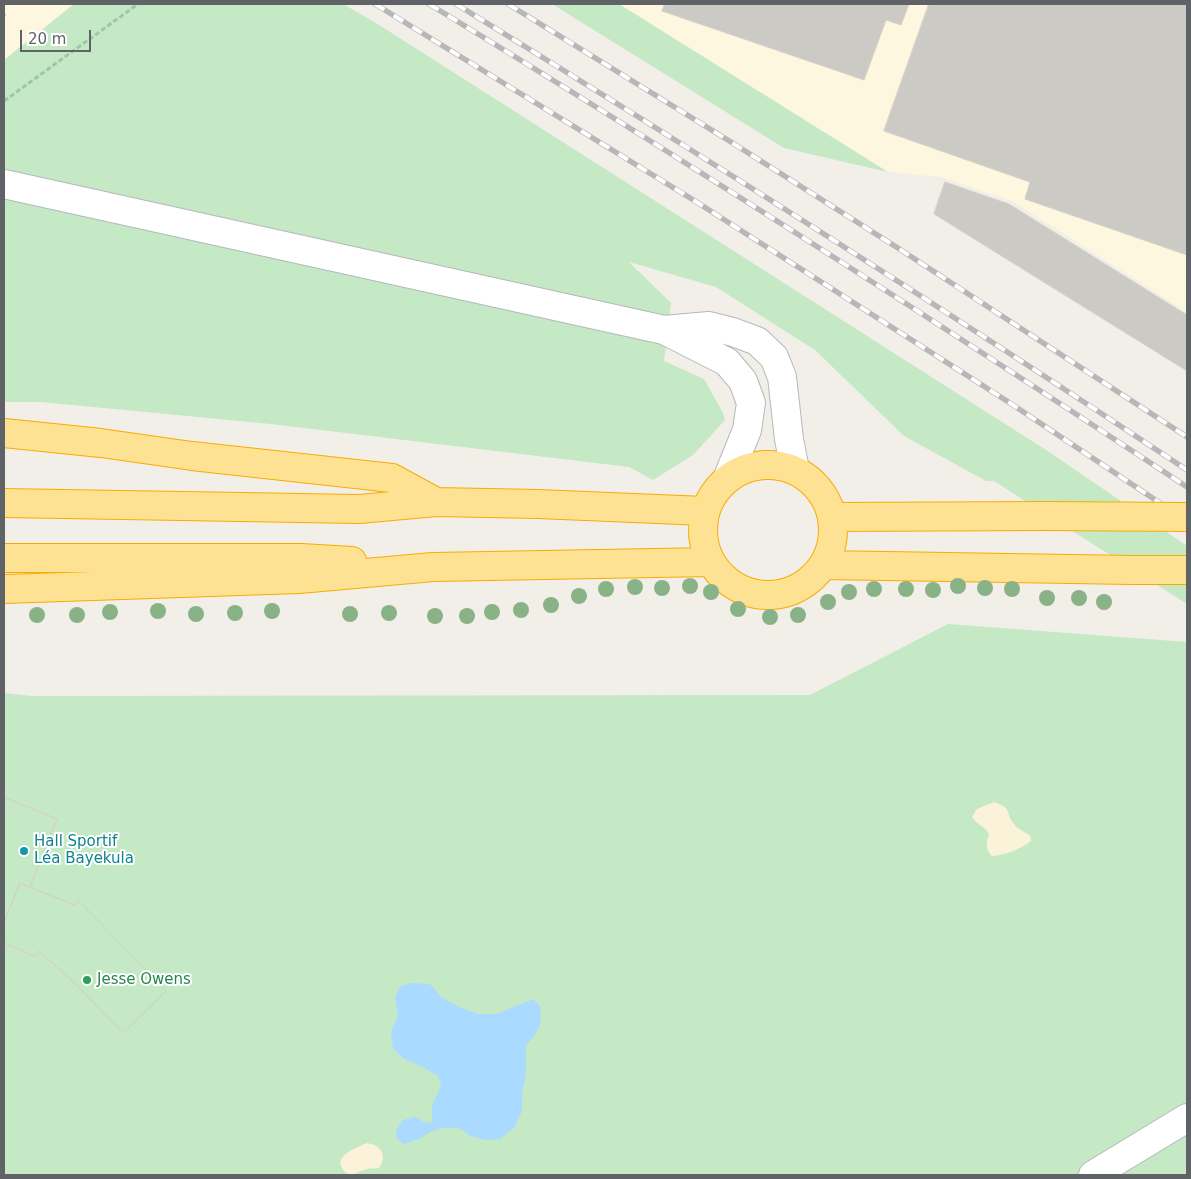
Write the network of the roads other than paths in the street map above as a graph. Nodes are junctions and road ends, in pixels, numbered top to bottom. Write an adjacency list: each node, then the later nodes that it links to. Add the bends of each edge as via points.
1 (4, 184): 2 (street)
2 (664, 330): 6 (street, via 709,326 757,341 774,357 782,377); 7 (street, via 727,362 743,381 751,403 747,430)
3 (4, 433): 5 (highway, via 101,442)
4 (4, 452): 5 (highway)
5 (192, 456): 8 (highway, via 392,478)
6 (795, 470): 7 (highway, via 773,465 748,468); 11 (highway, via 810,480 824,497)
7 (727, 479): 10 (highway, via 713,494)
8 (436, 502): 9 (highway, via 359,509); 10 (highway)
9 (4, 503)
10 (704, 511): 14 (highway, via 702,537)
11 (832, 517): 12 (highway, bridge); 15 (highway, via 833,542)
12 (1187, 517)
13 (4, 558): 16 (highway, via 301,558)
14 (710, 562): 15 (highway, via 722,578 741,591 763,596 788,593 809,582); 16 (highway)
15 (824, 565): 17 (highway)
16 (433, 567): 18 (highway, via 298,579)
17 (1187, 570)
18 (4, 589)
19 (1187, 1118): 20 (street)
20 (1093, 1175)

